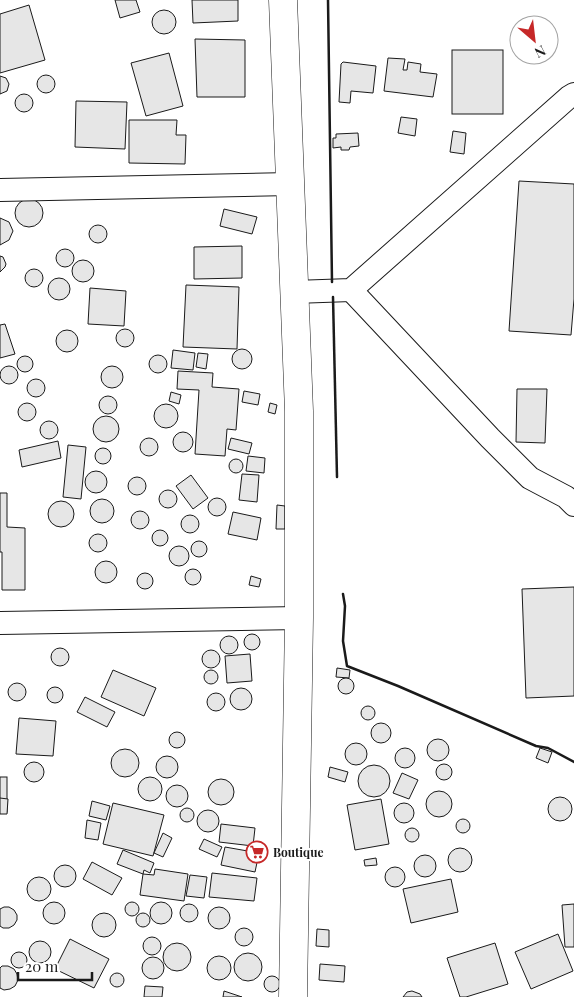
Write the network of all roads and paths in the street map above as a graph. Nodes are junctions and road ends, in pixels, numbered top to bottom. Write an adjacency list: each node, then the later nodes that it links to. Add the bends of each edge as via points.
1 (283, 0): 3 (main road)
2 (574, 94): 5 (street)
3 (290, 184): 4 (street); 6 (main road)
4 (0, 190)
5 (351, 290): 6 (street); 7 (street, via 530,478 566,497)
6 (294, 292): 8 (main road, via 299,411)
7 (574, 505)
8 (299, 618): 9 (street); 10 (main road)
9 (0, 623)
10 (293, 997)

